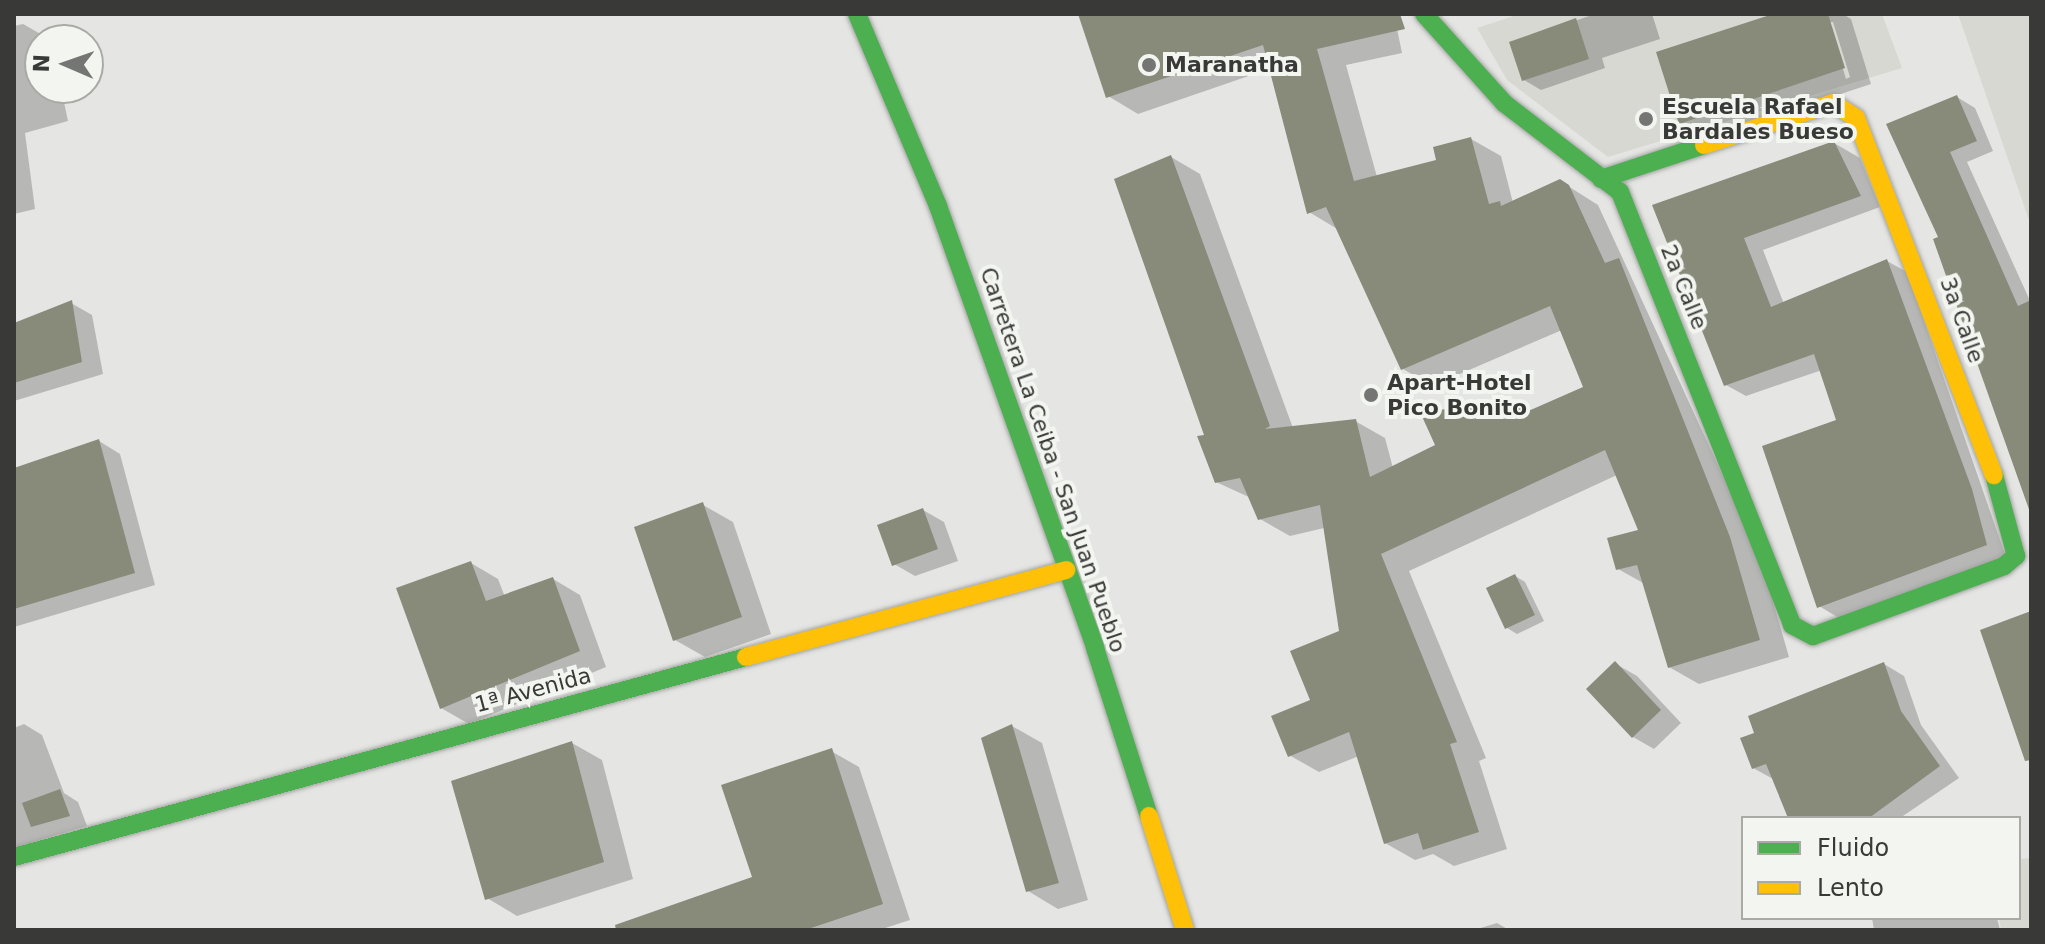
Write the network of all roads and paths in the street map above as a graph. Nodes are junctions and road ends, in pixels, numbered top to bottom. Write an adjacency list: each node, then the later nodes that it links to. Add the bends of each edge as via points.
1 (857, 14): 4 (street, Carretera La Ceiba - San Juan Pueblo, via 938,206)
2 (1424, 14): 3 (street, 2a Calle, via 1504,103)
3 (1601, 179): 5 (street, 2a Calle, via 1620,192 1792,625); 5 (street, 3a Calle, via 1833,103 1856,118 1916,265 2016,556 2004,566)
4 (1066, 570): 6 (street, 1ª Avenida); 7 (street, Carretera La Ceiba - San Juan Pueblo)
5 (1813, 636)
6 (14, 857)
7 (1185, 930)

